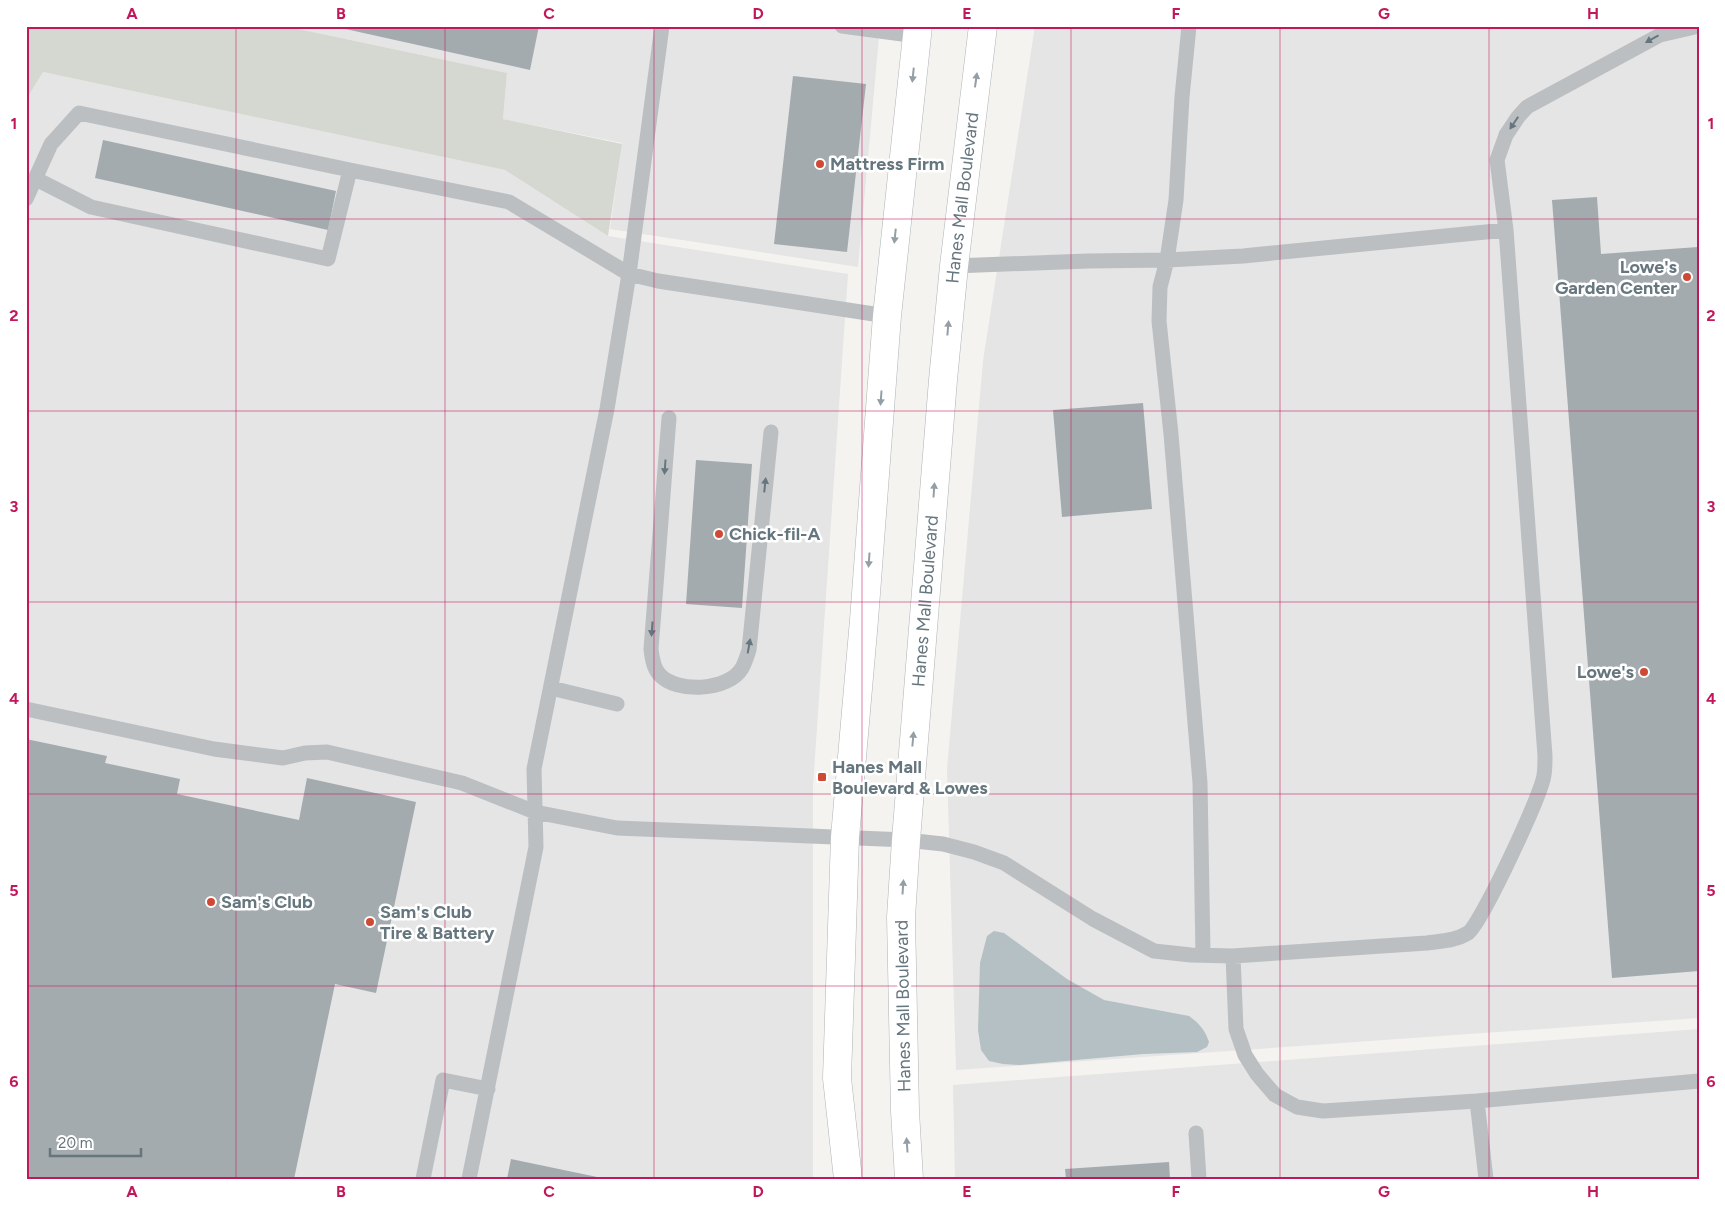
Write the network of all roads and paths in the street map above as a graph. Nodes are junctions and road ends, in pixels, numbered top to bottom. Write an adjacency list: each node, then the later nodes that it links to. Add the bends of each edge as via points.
1 (662, 26): 13 (lane)
2 (842, 26): 6 (lane)
3 (983, 26): 12 (main road, Hanes Mall Boulevard, one-way to 3)
4 (1190, 26): 11 (lane, via 1176,200)
5 (1699, 26): 10 (lane, one-way to 10, via 1660,34 1527,107 1506,135 1497,160)
6 (917, 31): 14 (main road, one-way to 14)
7 (350, 170): 8 (lane, via 79,114 51,144); 8 (lane, via 328,259 91,207); 13 (lane, via 509,202)
8 (36, 179): 9 (lane)
9 (26, 199)
10 (1506, 230): 11 (lane, via 1252,255); 24 (lane, via 1544,756 1540,789 1486,908 1470,932 1454,940 1427,943)
11 (1167, 260): 12 (lane); 23 (lane, via 1160,287 1159,321 1200,783)
12 (954, 266): 22 (main road, Hanes Mall Boulevard, one-way to 12)
13 (629, 274): 14 (lane); 17 (lane, via 607,409)
14 (887, 316): 21 (main road, one-way to 21)
15 (669, 418): 16 (lane, one-way to 16, via 651,649 658,674 685,686 710,687 727,682 742,669 749,650)
16 (771, 432)
17 (551, 688): 18 (lane); 20 (lane, via 534,769)
18 (617, 704)
19 (26, 710): 20 (lane, via 214,749 283,758 327,752 462,783)
20 (535, 812): 21 (lane, via 617,828); 26 (lane, via 536,847)
21 (845, 837): 22 (lane); 31 (main road, via 837,1078)
22 (906, 840): 23 (lane, via 943,844 1004,863 1094,919 1154,951); 32 (main road, Hanes Mall Boulevard, one-way to 22, via 901,917)
23 (1203, 955): 24 (lane)
24 (1233, 956): 27 (lane, via 1236,1029 1245,1055 1275,1095 1298,1107 1323,1111)
25 (1699, 1081): 27 (lane)
26 (488, 1089): 29 (lane, via 443,1080); 30 (lane)
27 (1477, 1101): 34 (lane)
28 (1196, 1133): 33 (lane)
29 (423, 1179)
30 (469, 1179)
31 (848, 1179)
32 (909, 1179)
33 (1199, 1179)
34 (1486, 1179)

